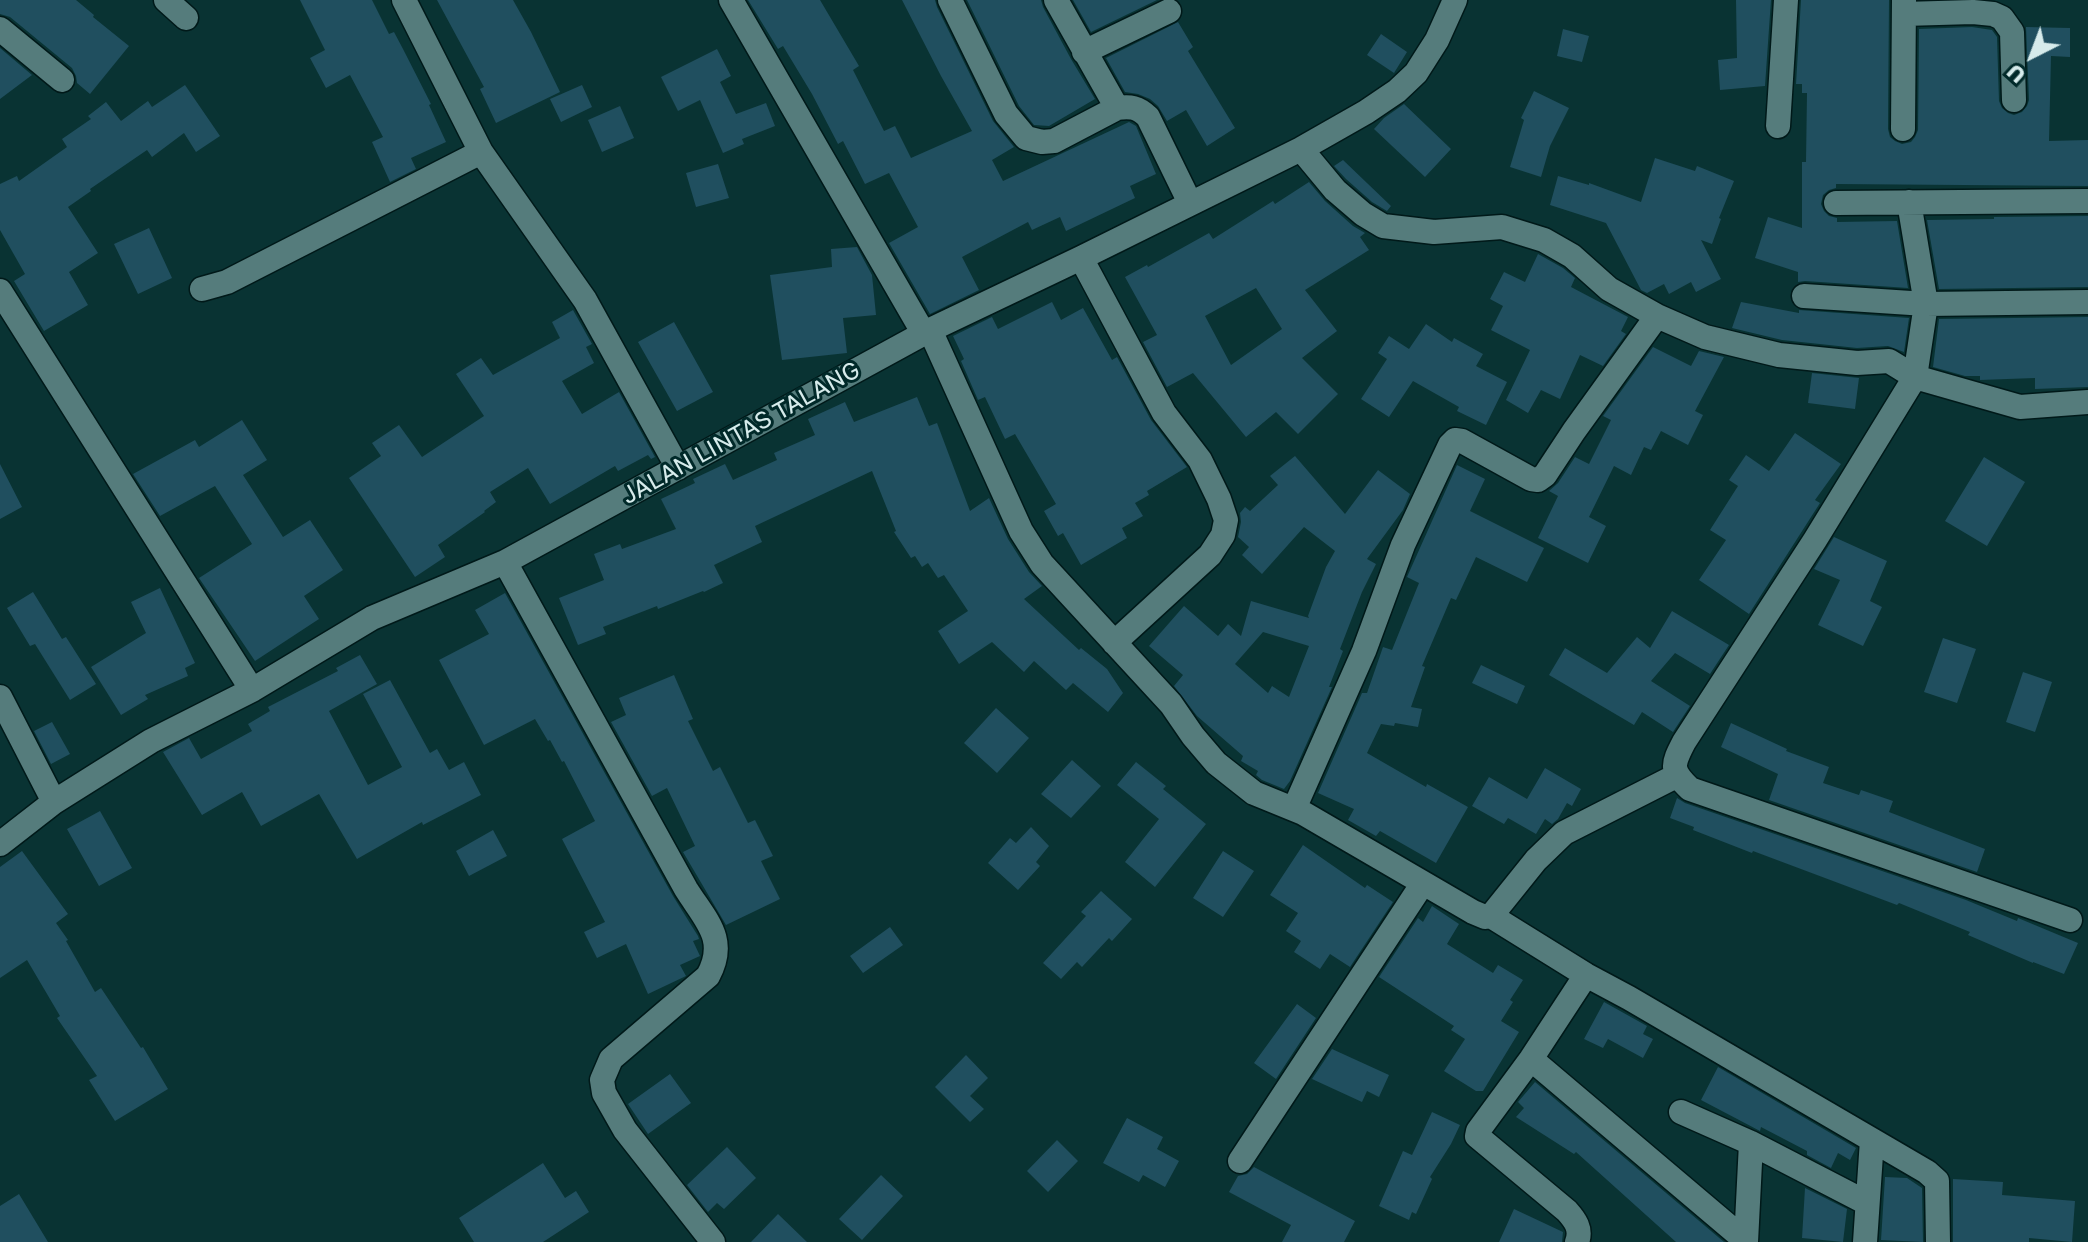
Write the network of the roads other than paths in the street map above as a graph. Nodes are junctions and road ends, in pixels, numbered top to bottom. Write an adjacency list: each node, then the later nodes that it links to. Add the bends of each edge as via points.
1 (166, 0): 10 (street)
2 (404, 0): 19 (street)
3 (731, 0): 31 (street)
4 (950, 0): 15 (street, via 1006,114 1026,138 1054,141)
5 (1056, 0): 12 (street)
6 (1455, 0): 18 (street, JALAN LINTAS TALANG, via 1416,73 1366,112)
7 (1786, 0): 16 (street)
8 (1904, 7): 14 (street, via 2002,18 2012,32); 17 (street)
9 (1169, 11): 12 (street)
10 (186, 18)
11 (0, 29): 13 (street)
12 (1084, 52): 15 (street)
13 (62, 80)
14 (2014, 100)
15 (1117, 108): 22 (street, via 1128,106 1148,117)
16 (1778, 126)
17 (1903, 129)
18 (1301, 149): 22 (street, JALAN LINTAS TALANG); 30 (street, via 1335,190 1383,226 1434,232 1502,227 1544,240 1572,256 1609,289)
19 (481, 152): 25 (street, via 227,282); 34 (street, via 585,300)
20 (2088, 201): 21 (street)
21 (1909, 202): 23 (street); 29 (street)
22 (1190, 203): 24 (street, JALAN LINTAS TALANG)
23 (1836, 203)
24 (1081, 258): 31 (street, JALAN LINTAS TALANG); 36 (street, via 1164,413 1200,460 1226,520 1210,555)
25 (202, 289)
26 (0, 291): 37 (street)
27 (1804, 296): 29 (street)
28 (2088, 302): 29 (street)
29 (1926, 304): 32 (street)
30 (1657, 316): 32 (street, via 1705,337 1779,355 1889,361); 41 (street, via 1538,480 1462,441 1450,445)
31 (927, 332): 34 (street, JALAN LINTAS TALANG); 36 (street, via 1021,531 1042,564)
32 (1915, 377): 33 (street, via 2020,407); 39 (street, via 1684,742 1674,762)
33 (2088, 402)
34 (678, 468): 35 (street, JALAN LINTAS TALANG)
35 (505, 562): 37 (street, JALAN LINTAS TALANG, via 372,618); 53 (street, via 714,933 718,951 708,976 611,1059 602,1080 625,1130)
36 (1114, 643): 41 (street, via 1216,763 1254,793)
37 (252, 690): 40 (street, JALAN LINTAS TALANG, via 151,741)
38 (0, 697): 40 (street)
39 (1676, 776): 44 (street, via 1564,833); 45 (street, via 1690,789)
40 (54, 802): 42 (street, JALAN LINTAS TALANG)
41 (1294, 809): 43 (street)
42 (0, 844)
43 (1423, 883): 44 (street, via 1473,912); 51 (street)
44 (1491, 916): 46 (street)
45 (2070, 920)
46 (1586, 975): 47 (street); 49 (street)
47 (1531, 1059): 54 (street, via 1477,1136 1577,1221); 55 (street)
48 (1681, 1112): 50 (street)
49 (1872, 1140): 52 (street); 57 (street, via 1937,1181)
50 (1751, 1143): 52 (street); 55 (street)
51 (1240, 1161)
52 (1867, 1203): 56 (street)
53 (713, 1242)
54 (1577, 1242)
55 (1746, 1242)
56 (1865, 1242)
57 (1938, 1242)

